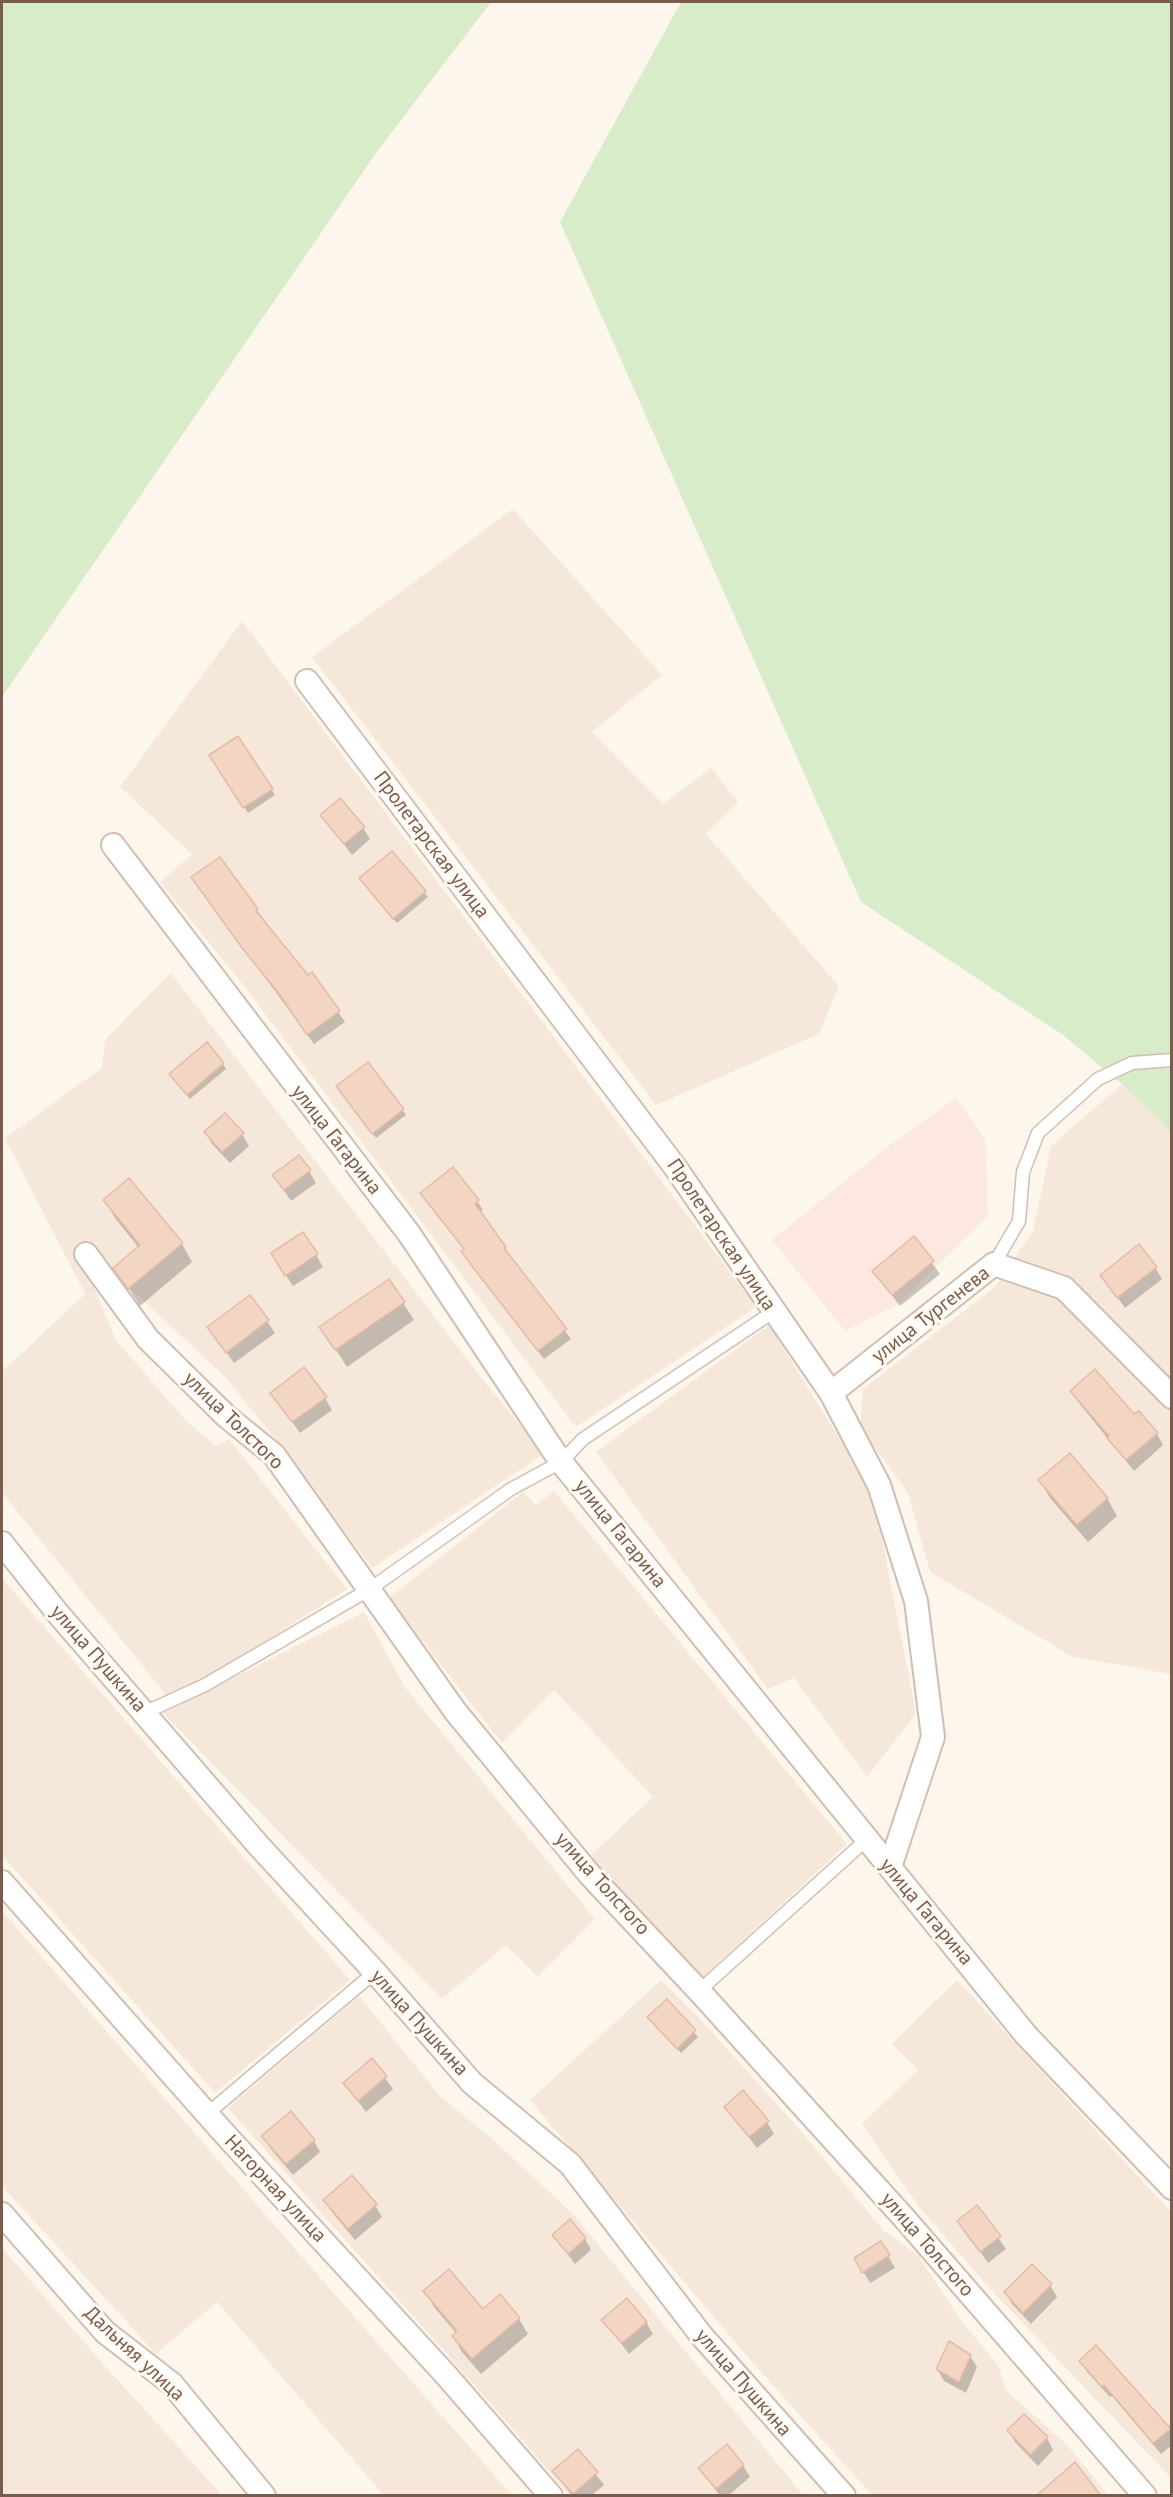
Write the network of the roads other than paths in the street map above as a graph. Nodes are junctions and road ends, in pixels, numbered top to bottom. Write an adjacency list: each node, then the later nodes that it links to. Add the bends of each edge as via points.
1 (307, 681): 6 (street, Пролетарская улица, via 675,1167)
2 (113, 846): 9 (street, улица Гагарина, via 410,1235)
3 (1172, 1060): 5 (lane, via 1132,1063 1098,1079 1038,1133 1023,1172 1019,1221)
4 (86, 1254): 11 (street, улица Толстого, via 148,1339 226,1416 274,1455)
5 (994, 1264): 7 (street, улица Тургенева); 8 (street, улица Тургенева, via 1064,1288)
6 (773, 1312): 7 (street, Пролетарская улица); 9 (lane, via 584,1439)
7 (831, 1393): 14 (street, Пролетарская улица, via 879,1485 916,1601 933,1737)
8 (1172, 1397)
9 (561, 1462): 11 (lane, via 511,1490); 13 (street, улица Гагарина)
10 (2, 1543): 12 (street, улица Пушкина)
11 (370, 1589): 12 (lane, via 205,1685); 17 (street, улица Толстого, via 455,1711 590,1875)
12 (144, 1713): 16 (street, улица Пушкина)
13 (866, 1840): 14 (street, улица Гагарина); 17 (lane)
14 (890, 1867): 19 (street, улица Гагарина, via 1026,2035)
15 (2, 1882): 18 (street, Нагорная улица)
16 (375, 1972): 18 (lane); 23 (street, улица Пушкина, via 472,2083 570,2164 701,2335)
17 (699, 1991): 24 (street, улица Толстого, via 905,2219)
18 (207, 2114): 22 (street, Нагорная улица)
19 (1172, 2187)
20 (2, 2214): 21 (street, Дальняя улица, via 105,2332 172,2384)
21 (264, 2496)
22 (551, 2496)
23 (844, 2496)
24 (1145, 2496)

